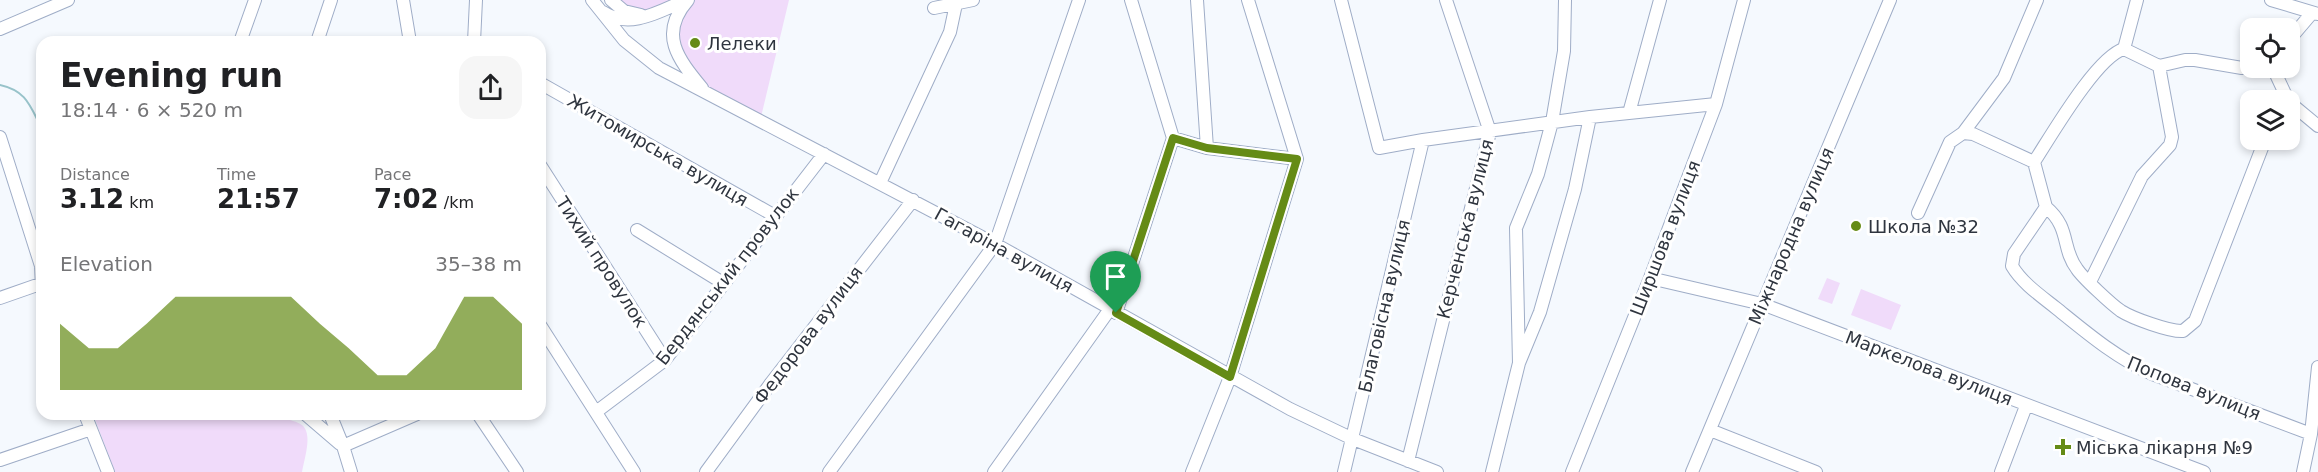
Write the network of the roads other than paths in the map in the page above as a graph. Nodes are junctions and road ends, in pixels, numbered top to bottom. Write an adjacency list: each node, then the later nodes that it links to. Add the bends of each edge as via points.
1 (68, 0): 27 (street)
2 (255, 0): 29 (street)
3 (331, 0): 30 (street)
4 (403, 0): 31 (street)
5 (476, 0): 32 (street)
6 (611, 0): 26 (street, via 624,11)
7 (687, 0): 26 (street); 37 (street, via 675,19 673,44 684,66)
8 (973, 0): 23 (street)
9 (1079, 0): 61 (street)
10 (1131, 0): 47 (street)
11 (1197, 0): 49 (street)
12 (1248, 0): 52 (street)
13 (1341, 0): 48 (street, via 1379,148)
14 (1446, 0): 44 (street, Керченська вулиця)
15 (1565, 0): 42 (street, via 1564,51)
16 (1660, 0): 40 (street)
17 (1744, 0): 38 (street, Ширшова вулиця)
18 (1890, 0): 68 (street, Міжнародна вулиця)
19 (2037, 0): 45 (street, via 2004,78)
20 (2137, 0): 33 (street)
21 (2271, 0): 25 (street)
22 (594, 3): 26 (street, via 616,19); 37 (street, Гагаріна вулиця, via 642,56)
23 (956, 4): 24 (street); 55 (street, via 950,32)
24 (934, 8)
25 (2315, 14): 28 (street)
26 (647, 16)
27 (0, 29)
28 (2300, 29)
29 (242, 36)
30 (319, 36)
31 (409, 36)
32 (474, 36)
33 (2124, 49): 34 (street); 53 (street, via 2099,67)
34 (2159, 66): 35 (street, via 2195,60); 64 (street, via 2172,136 2170,145 2142,176)
35 (2240, 68)
36 (546, 86): 59 (street, Житомирська вулиця)
37 (706, 93): 51 (street, Гагаріна вулиця)
38 (1716, 104): 40 (street); 63 (street, Ширшова вулиця)
39 (2300, 111): 43 (street)
40 (1629, 113): 41 (street)
41 (1590, 117): 42 (street); 72 (street, via 1569,211 1540,312)
42 (1552, 122): 44 (street); 72 (street, via 1538,174 1516,228)
43 (2318, 126)
44 (1490, 132): 48 (street); 88 (street, Керченська вулиця)
45 (1963, 133): 53 (street); 58 (street, via 1950,142)
46 (0, 137): 62 (street)
47 (1173, 138): 49 (street); 69 (street)
48 (1423, 140): 85 (street, Благовісна вулиця)
49 (1207, 148): 52 (street)
50 (2261, 150): 64 (street, via 2195,321 2182,332 2121,311)
51 (824, 154): 55 (street, Гагаріна вулиця); 59 (street, Бердянський провулок)
52 (1297, 159): 74 (street)
53 (2034, 162): 57 (street)
54 (546, 174): 71 (street, Тихий провулок)
55 (880, 183): 56 (street, Гагаріна вулиця)
56 (913, 200): 61 (street, Гагаріна вулиця); 93 (street, Федорова вулиця)
57 (2046, 207): 64 (street, via 2061,223 2077,269); 84 (street, Попова вулиця, via 2012,260 2016,272 2044,299 2131,364)
58 (1918, 213)
59 (775, 216): 65 (street, Бердянський провулок)
60 (637, 230): 65 (street)
61 (995, 244): 69 (street, Гагаріна вулиця); 94 (street)
62 (36, 250)
63 (1650, 278): 68 (street, Маркелова вулиця); 100 (street, Ширшова вулиця)
64 (2090, 282)
65 (723, 283): 71 (street, Бердянський провулок)
66 (36, 287): 67 (street)
67 (0, 298)
68 (1762, 304): 75 (street, Маркелова вулиця); 83 (street, Міжнародна вулиця)
69 (1113, 311): 74 (street, Гагаріна вулиця); 95 (street)
70 (546, 343): 76 (street)
71 (665, 360): 76 (street, Бердянський провулок)
72 (1519, 363): 99 (street)
73 (2318, 367): 84 (street)
74 (1230, 377): 85 (street, Гагаріна вулиця); 96 (street)
75 (2026, 406): 103 (street); 104 (street, Маркелова вулиця)
76 (596, 412): 92 (street)
77 (88, 420): 82 (street)
78 (312, 420): 86 (street)
79 (332, 420): 86 (street)
80 (403, 420): 86 (street)
81 (482, 420): 91 (street)
82 (91, 429): 87 (street); 89 (street)
83 (1710, 430): 101 (street, Міжнародна вулиця); 102 (street)
84 (2311, 434): 105 (street)
85 (1353, 440): 88 (street, Гагаріна вулиця); 97 (street, Благовісна вулиця)
86 (343, 446): 90 (street)
87 (0, 460)
88 (1408, 461): 98 (street, Гагаріна вулиця)
89 (108, 472)
90 (351, 472)
91 (517, 472)
92 (634, 472)
93 (706, 472)
94 (830, 472)
95 (994, 472)
96 (1192, 472)
97 (1344, 472)
98 (1437, 472)
99 (1492, 472)
100 (1572, 472)
101 (1692, 472)
102 (1816, 472)
103 (2001, 472)
104 (2204, 472)
105 (2303, 472)

